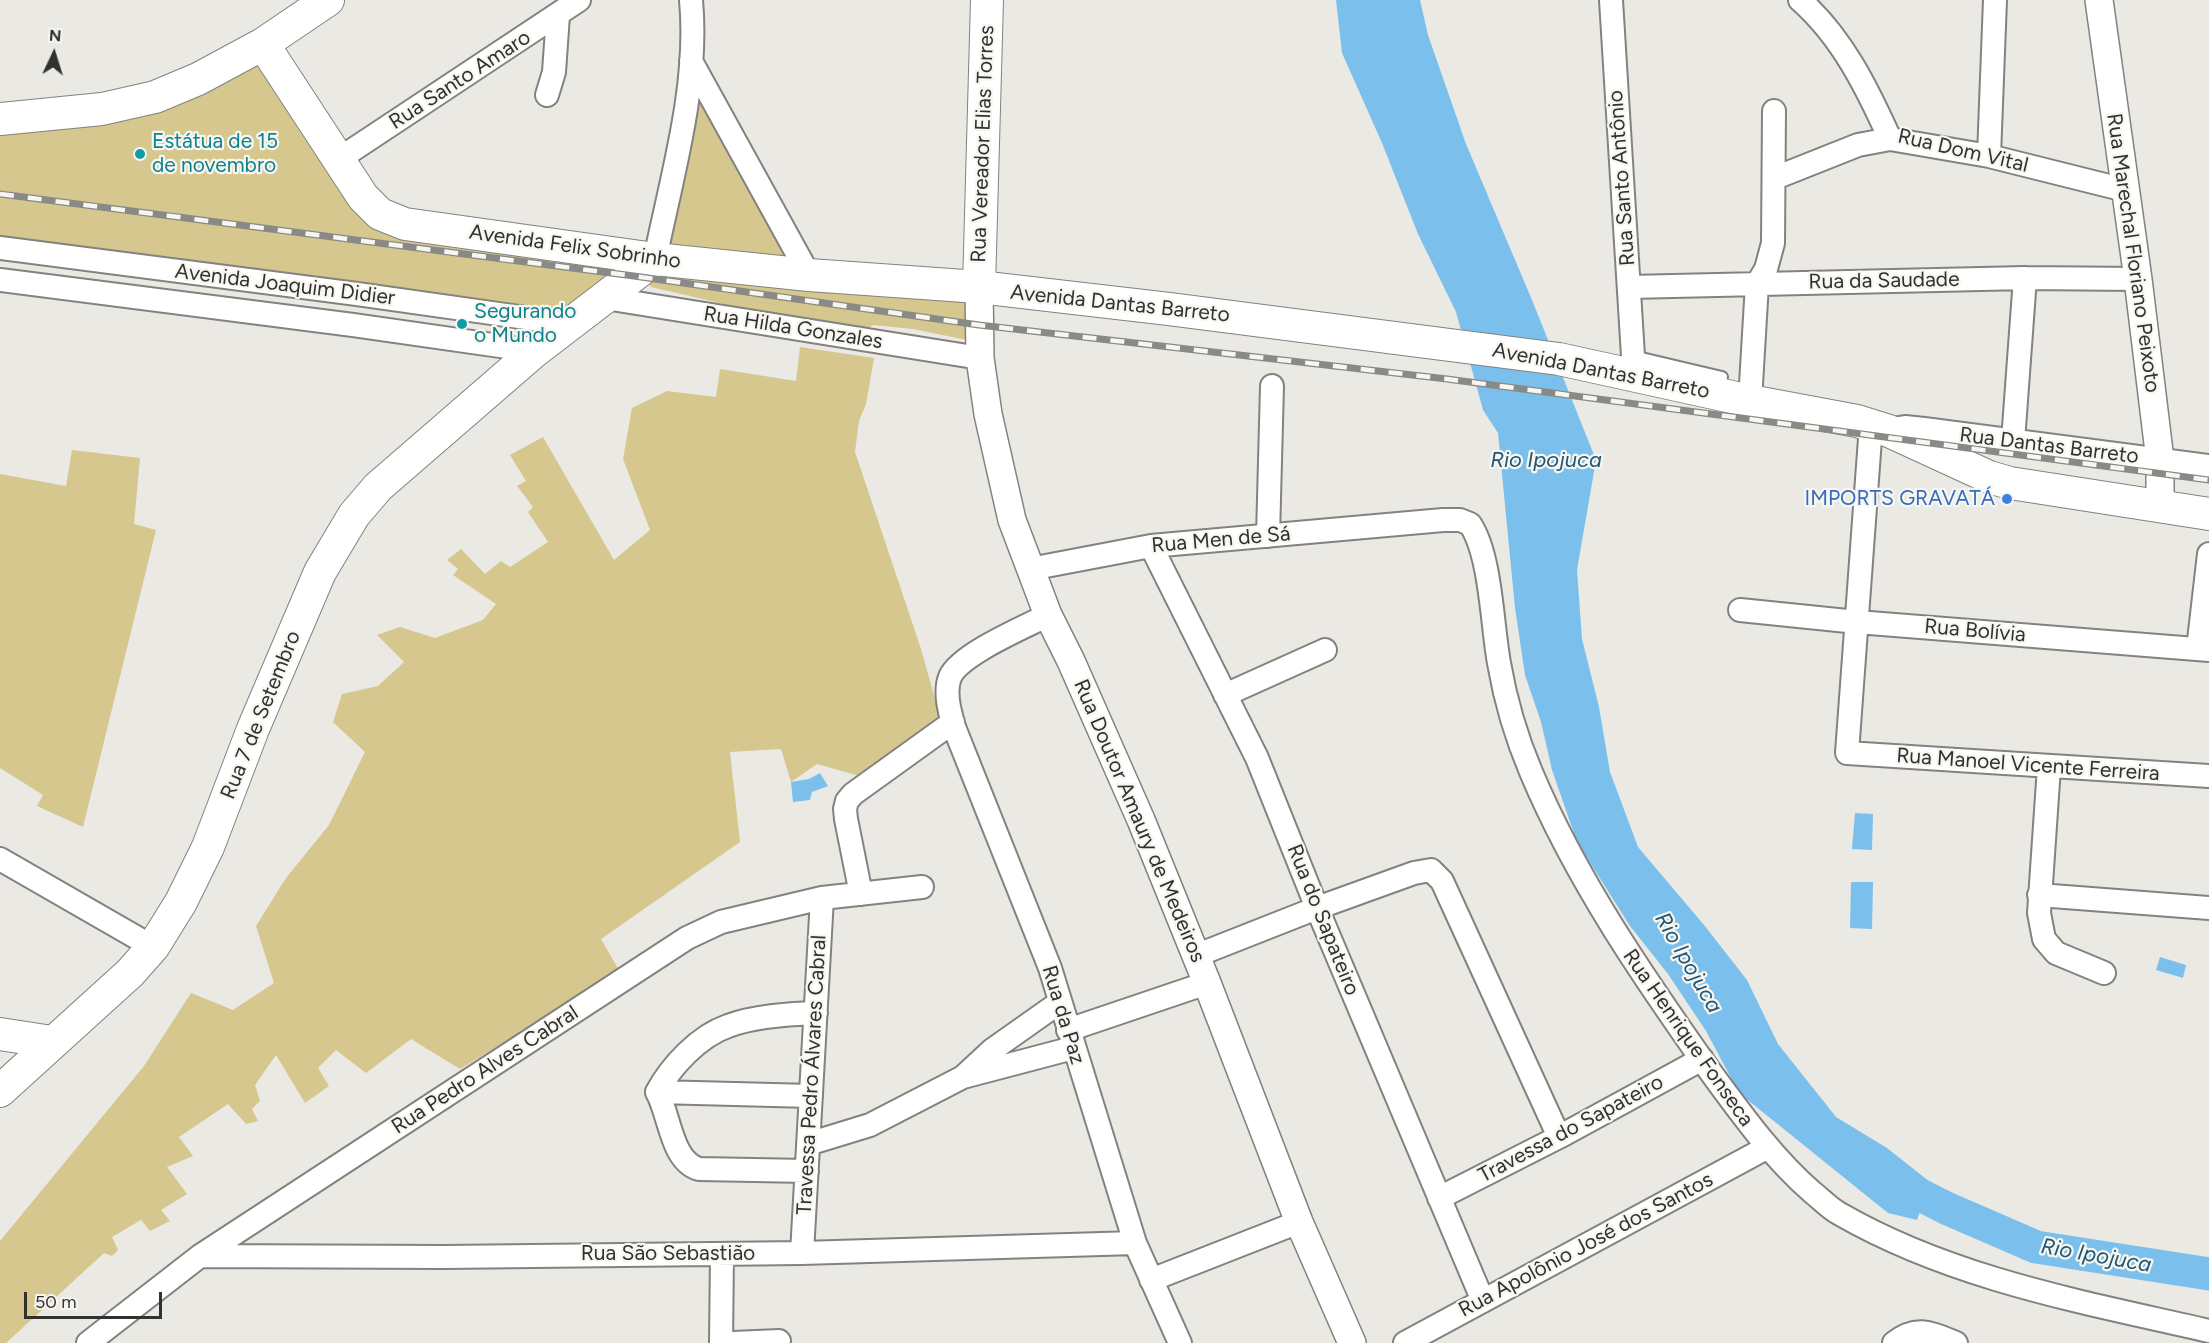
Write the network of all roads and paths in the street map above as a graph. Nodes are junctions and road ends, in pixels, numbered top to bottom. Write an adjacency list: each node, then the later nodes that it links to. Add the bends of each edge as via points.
1 (328, 0): 10 (main road)
2 (579, 0): 9 (street, Rua Santo Amaro)
3 (691, 0): 11 (street)
4 (987, 0): 29 (main road, Rua Vereador Elias Torres)
5 (1611, 0): 30 (street, Rua Santo Antônio)
6 (1800, 0): 15 (street, Rua Dom Vital, via 1851,62)
7 (1995, 0): 16 (street)
8 (2100, 0): 19 (street, Rua Marechal Floriano Peixoto)
9 (558, 15): 12 (street, via 554,72); 17 (street, Rua Santo Amaro)
10 (263, 44): 14 (main road, via 155,97 102,109); 17 (main road, Avenida Felix Sobrinho)
11 (691, 61): 22 (street); 23 (street)
12 (547, 95)
13 (1774, 111): 18 (street)
14 (0, 119)
15 (1890, 139): 16 (street, Rua Dom Vital); 18 (street, via 1858,145)
16 (1989, 156): 19 (street, Rua Dom Vital)
17 (339, 159): 22 (main road, Avenida Felix Sobrinho, via 363,197 391,220)
18 (1775, 178): 28 (street, via 1772,254)
19 (2125, 190): 26 (street, Rua Marechal Floriano Peixoto)
20 (0, 248): 21 (street, Avenida Joaquim Didier)
21 (83, 259): 24 (street, Avenida Joaquim Didier); 31 (street)
22 (655, 259): 23 (main road, Avenida Felix Sobrinho); 33 (main road, Rua 7 de Setembro)
23 (809, 274): 29 (main road, Avenida Felix Sobrinho)
24 (234, 278): 32 (street, Avenida Joaquim Didier); 34 (street)
25 (2025, 278): 26 (street, Rua da Saudade); 28 (street, Rua da Saudade); 44 (street)
26 (2138, 279): 45 (street, Rua Marechal Floriano Peixoto)
27 (0, 280): 31 (street, Avenida Joaquim Didier)
28 (1757, 284): 30 (street, Rua da Saudade); 42 (street)
29 (979, 287): 39 (street, Rua Doutor Amaury de Medeiros); 42 (main road, Avenida Dantas Barreto, via 1559,359)
30 (1629, 287): 38 (street, Rua Santo Antônio)
31 (79, 291): 34 (street, Avenida Joaquim Didier)
32 (357, 294): 35 (street, Avenida Joaquim Didier); 36 (street)
33 (605, 298): 35 (main road, Rua 7 de Setembro); 39 (street, Rua Hilda Gonzales)
34 (227, 310): 36 (street, Avenida Joaquim Didier)
35 (569, 324): 37 (main road, Rua 7 de Setembro)
36 (353, 325): 37 (street, Avenida Joaquim Didier)
37 (535, 351): 70 (main road, Rua 7 de Setembro, via 378,487 343,531 320,572 208,847 182,902)
38 (1633, 356): 40 (lane)
39 (980, 358): 53 (street, Rua Doutor Amaury de Medeiros, via 1004,489)
40 (1722, 377)
41 (1272, 386): 50 (street)
42 (1750, 401): 43 (main road, Avenida Dantas Barreto)
43 (1880, 428): 44 (street, Rua Dantas Barreto, via 1905,427); 47 (main road, Avenida Dantas Barreto, via 1989,477 2032,488); 56 (street)
44 (2013, 441): 45 (street, Rua Dantas Barreto)
45 (2160, 460): 46 (street, Rua Dantas Barreto); 47 (street, Rua Marechal Floriano Peixoto)
46 (2209, 466)
47 (2160, 507): 48 (main road, Avenida Dantas Barreto)
48 (2209, 514)
49 (1414, 523): 50 (street, Rua Men de Sá); 79 (street, Rua Henrique Fonseca, via 1460,520 1477,533 1499,665 1530,771 1590,891)
50 (1268, 536): 51 (street, Rua Men de Sá)
51 (1150, 546): 53 (street, Rua Men de Sá); 59 (street, Rua do Sapateiro)
52 (2209, 554): 58 (street)
53 (1030, 569): 55 (street, Rua Doutor Amaury de Medeiros)
54 (1740, 610): 56 (street, Rua Bolívia)
55 (1048, 615): 60 (street, Rua da Paz, via 989,645 955,669 948,686); 71 (street, Rua Doutor Amaury de Medeiros, via 1141,820)
56 (1857, 622): 58 (street, Rua Bolívia); 61 (street, Rua Manoel Vicente Ferreira, via 1847,753)
57 (1324, 650): 59 (street)
58 (2204, 650)
59 (1224, 695): 68 (street, Rua do Sapateiro, via 1257,758)
60 (953, 722): 65 (street, via 863,785 848,801 846,819); 74 (street, Rua da Paz)
61 (2049, 767): 62 (street, Rua Manoel Vicente Ferreira); 66 (street)
62 (2209, 776)
63 (0, 859): 70 (street)
64 (922, 887): 65 (street, Rua Pedro Alves Cabral)
65 (861, 894): 67 (street, Rua Pedro Alves Cabral)
66 (2039, 895): 69 (street); 72 (street, via 2042,930 2051,949 2063,958)
67 (822, 898): 75 (street, Travessa Pedro Álvares Cabral); 93 (street, Rua Pedro Alves Cabral, via 722,922 687,938)
68 (1317, 908): 71 (street); 84 (street, via 1427,870 1435,872); 88 (street, Rua do Sapateiro)
69 (2209, 908)
70 (153, 947): 77 (main road, Rua 7 de Setembro, via 130,973)
71 (1195, 956): 73 (street, Rua Doutor Amaury de Medeiros)
72 (2104, 973)
73 (1207, 983): 78 (street); 89 (street, Rua Doutor Amaury de Medeiros)
74 (1060, 1002): 78 (street, Rua da Paz); 80 (street, via 992,1050)
75 (816, 1013): 82 (street, via 727,1026 698,1044 664,1079); 83 (street, Travessa Pedro Álvares Cabral)
76 (0, 1019): 77 (street)
77 (26, 1038): 81 (main road, Rua 7 de Setembro)
78 (1071, 1039): 80 (street); 90 (street, Rua da Paz)
79 (1702, 1059): 84 (street, Travessa do Sapateiro); 86 (street, Rua Henrique Fonseca)
80 (963, 1077): 85 (street, via 870,1125)
81 (0, 1091)
82 (657, 1092): 83 (street); 87 (street, via 679,1152 691,1167)
83 (811, 1096): 85 (street, Travessa Pedro Álvares Cabral)
84 (1559, 1137): 88 (street, Travessa do Sapateiro)
85 (808, 1144): 87 (street, Travessa Pedro Álvares Cabral)
86 (1768, 1147): 95 (street, Rua Apolônio José dos Santos); 96 (street, Rua Henrique Fonseca, via 1788,1171 1836,1212 1886,1239 2026,1289)
87 (807, 1171): 91 (street, Travessa Pedro Álvares Cabral)
88 (1438, 1198): 95 (street, Rua do Sapateiro)
89 (1299, 1222): 94 (street); 102 (street, Rua Doutor Amaury de Medeiros)
90 (1135, 1243): 91 (street, Rua São Sebastião); 94 (street, Rua da Paz)
91 (802, 1253): 92 (street, Rua São Sebastião)
92 (722, 1254): 93 (street, Rua São Sebastião); 99 (street)
93 (200, 1256): 98 (street, Rua Pedro Alves Cabral)
94 (1151, 1280): 101 (street, Rua da Paz)
95 (1483, 1301): 103 (street, Rua Apolônio José dos Santos)
96 (2209, 1331)
97 (779, 1341): 100 (street)
98 (88, 1343)
99 (721, 1343)
100 (733, 1343)
101 (1180, 1343)
102 (1352, 1343)
103 (1405, 1343)
104 (1894, 1343): 105 (street, via 1906,1335 1925,1332)
105 (1956, 1343)

